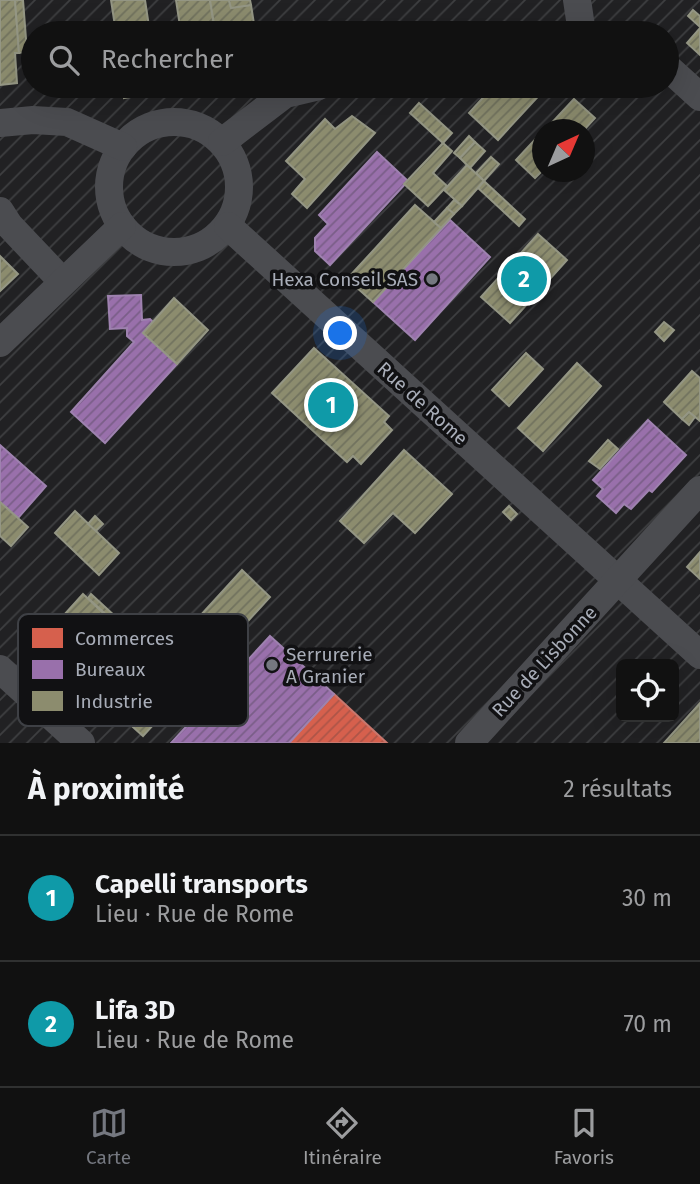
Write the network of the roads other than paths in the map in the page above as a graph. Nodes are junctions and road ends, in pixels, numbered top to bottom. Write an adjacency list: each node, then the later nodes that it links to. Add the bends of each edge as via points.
1 (577, 0): 2 (street)
2 (580, 21)
3 (679, 78): 4 (street)
4 (700, 97)
5 (280, 98): 7 (street)
6 (0, 123): 8 (street, via 67,122)
7 (222, 142): 8 (street, via 182,122 139,132); 11 (street, via 240,183)
8 (122, 147): 10 (street, via 109,187)
9 (0, 211): 12 (street)
10 (122, 226): 11 (street, via 155,250 175,253 204,245); 12 (street)
11 (228, 226): 15 (street, Rue de Rome)
12 (62, 281): 13 (street)
13 (0, 343)
14 (700, 490): 15 (street, Rue de Lisbonne)
15 (618, 580): 16 (street, Rue de Rome); 21 (street, Rue de Lisbonne)
16 (700, 655)
17 (0, 669): 18 (street)
18 (18, 685)
19 (62, 726): 20 (street)
20 (81, 743)
21 (469, 743)

